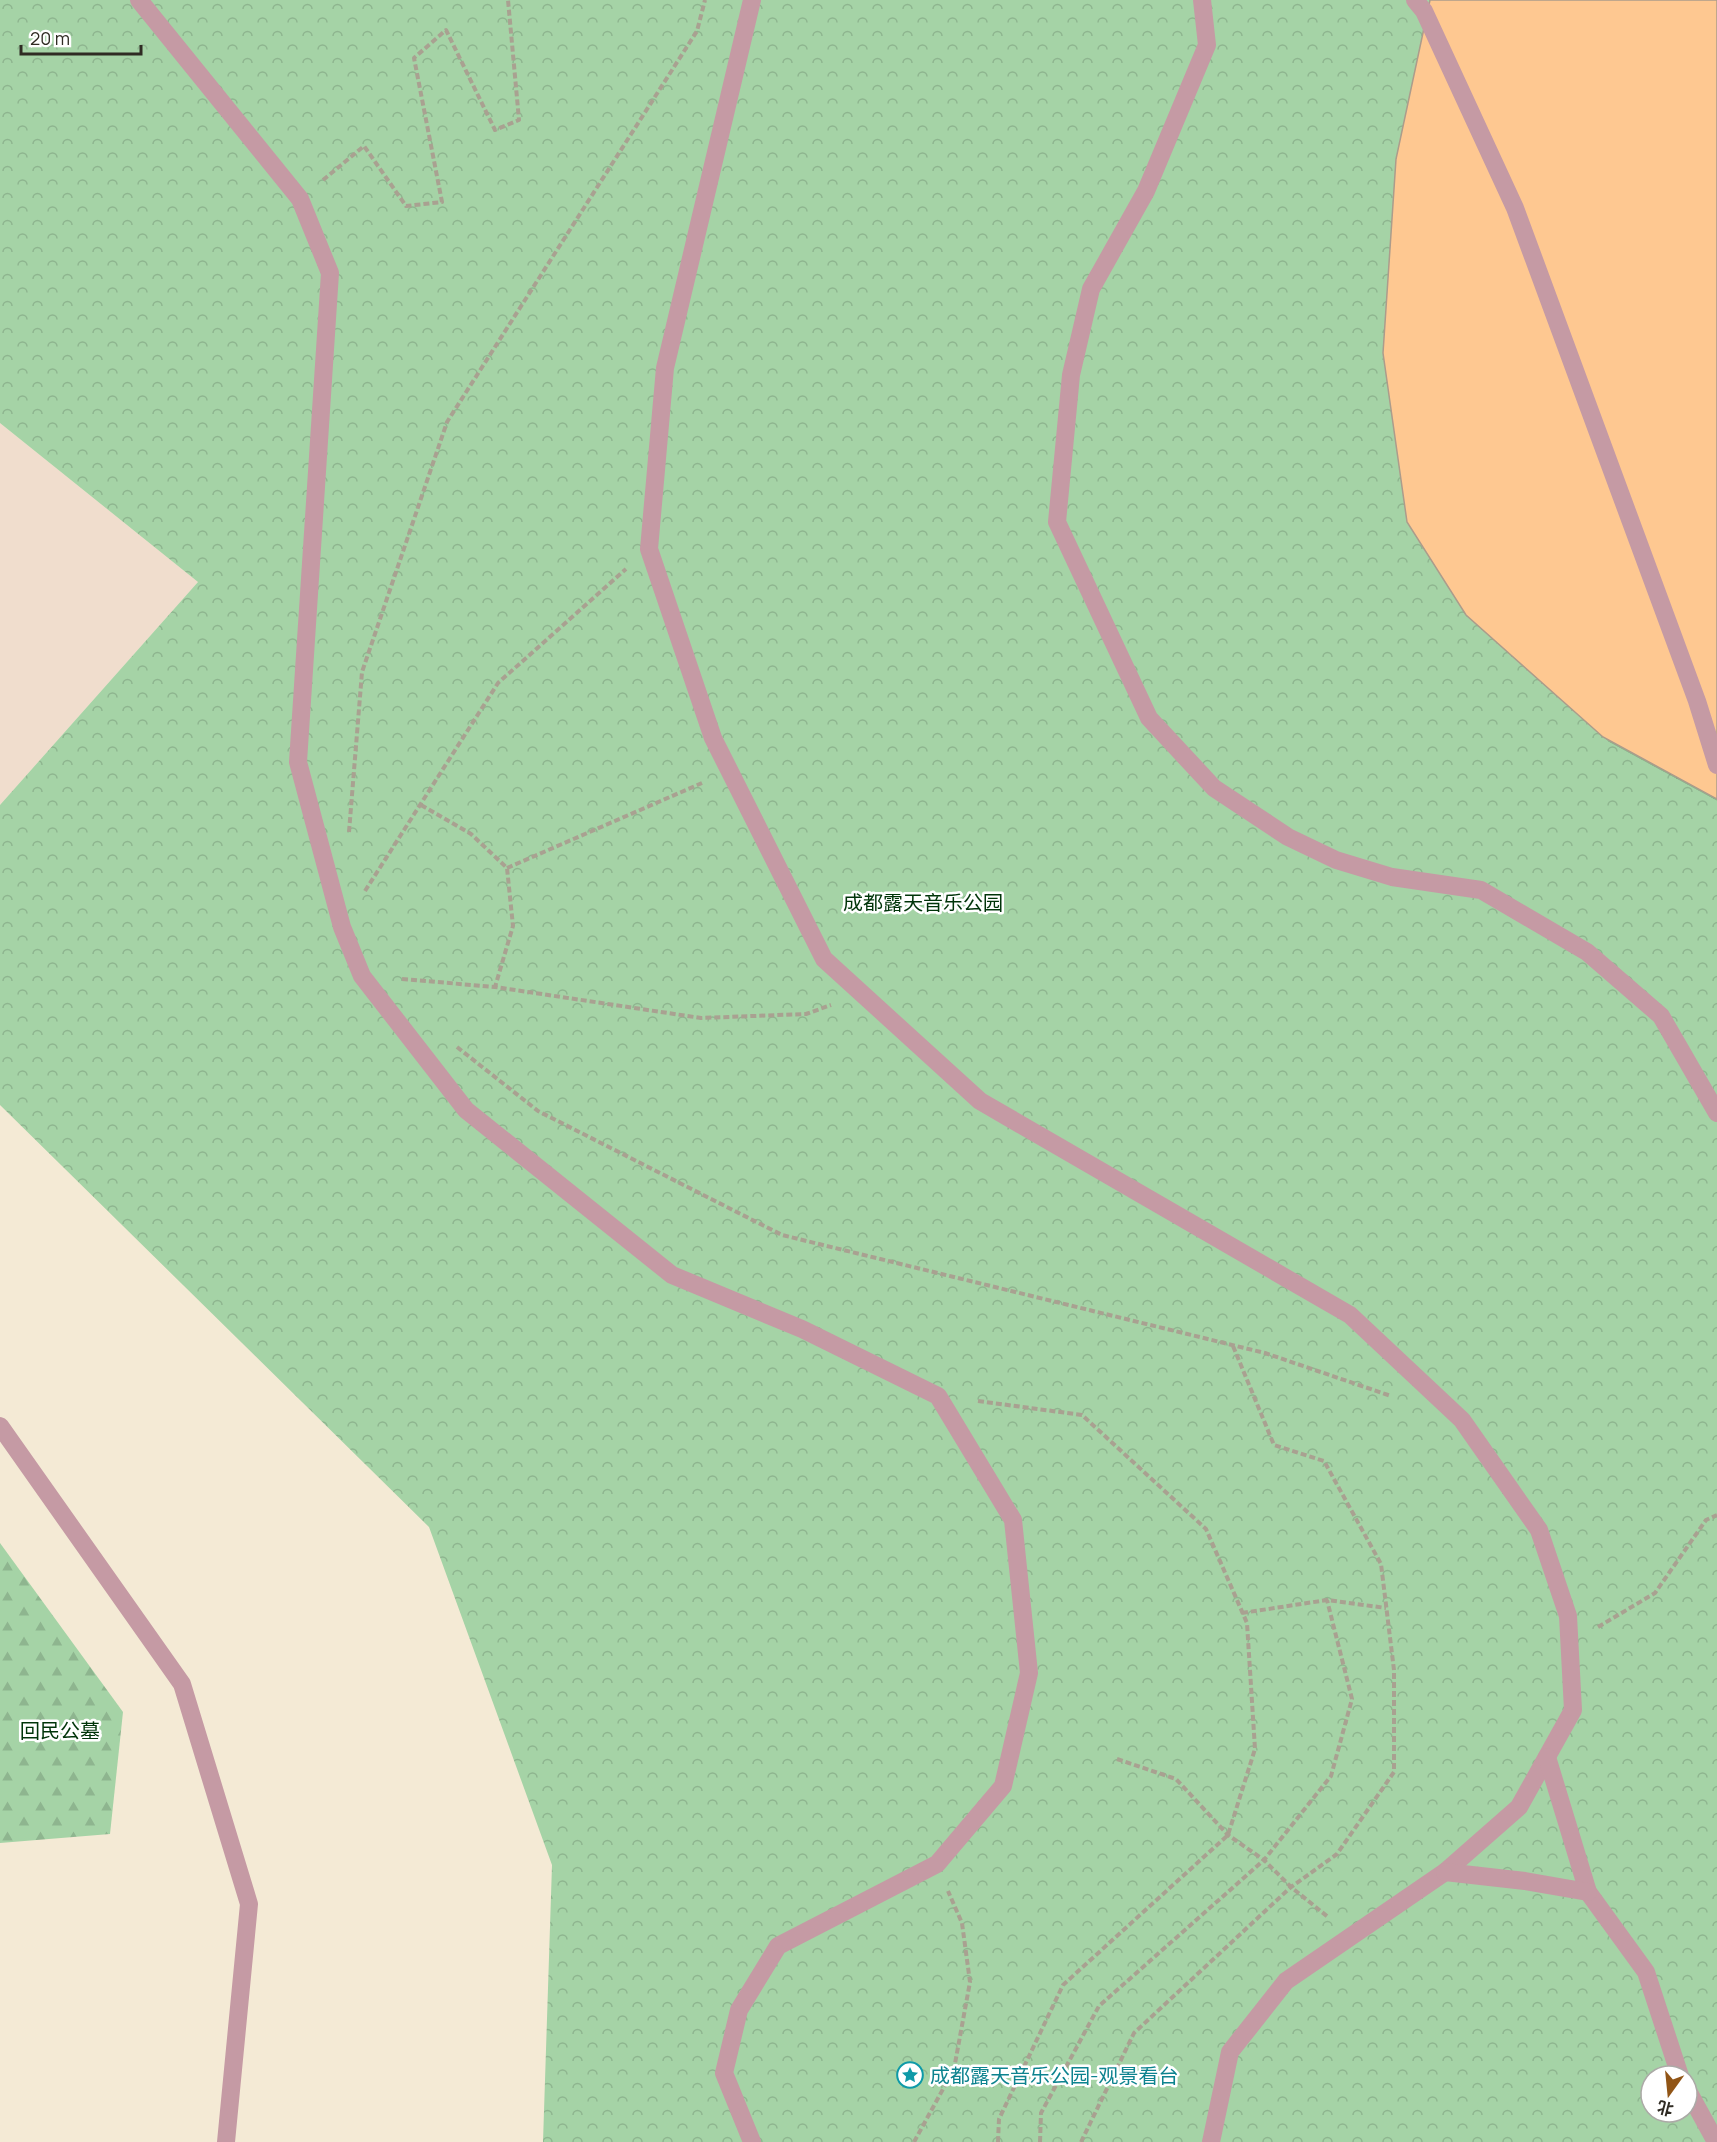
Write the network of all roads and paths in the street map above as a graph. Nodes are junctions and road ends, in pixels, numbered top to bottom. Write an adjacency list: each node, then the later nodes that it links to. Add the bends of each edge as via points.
1 (139, 0): 7 (street)
2 (508, 0): 7 (path, via 519,120 495,130 446,30 414,58 442,202 406,206 364,146)
3 (705, 0): 12 (path, via 697,31 447,422 362,672)
4 (752, 0): 8 (street, via 665,368)
5 (1202, 0): 19 (street, via 1207,45 1146,191 1091,289 1071,375 1057,522 1149,718 1214,788 1288,837 1336,860 1392,877 1481,890 1587,952 1661,1016)
6 (1415, 0): 9 (street, via 1424,10 1515,208 1697,700)
7 (300, 199): 14 (street, via 330,273 298,762)
8 (649, 549): 10 (street, via 713,738); 11 (path, via 498,683)
9 (1717, 765)
10 (730, 770): 13 (path); 17 (street, via 824,959)
11 (421, 805): 13 (path, via 471,834); 14 (path)
12 (349, 835)
13 (507, 868): 16 (path, via 513,926)
14 (342, 927): 15 (street)
15 (362, 976): 16 (path); 21 (street, via 466,1110 672,1275 802,1329)
16 (495, 987): 17 (path, via 701,1018 806,1014)
17 (861, 993): 28 (street, via 980,1101 1350,1315 1462,1420 1539,1530 1568,1616)
18 (455, 1045): 20 (path, via 538,1111 782,1235)
19 (1717, 1113)
20 (1233, 1345): 22 (path); 26 (path, via 1274,1445 1324,1461 1381,1564)
21 (938, 1396): 27 (path, via 1082,1415 1206,1529); 41 (street, via 1013,1520 1029,1673 1003,1786 937,1864 778,1946 739,2010 724,2073)
22 (1396, 1398)
23 (0, 1426): 40 (street, via 182,1684 249,1904)
24 (1717, 1515): 28 (path, via 1706,1520 1655,1593 1600,1627)
25 (1327, 1600): 26 (path); 27 (path); 32 (path, via 1352,1699 1331,1776)
26 (1386, 1608): 34 (path, via 1394,1670 1394,1772 1337,1854)
27 (1242, 1612): 31 (path, via 1247,1623 1255,1749)
28 (1569, 1633): 29 (street, via 1573,1710)
29 (1547, 1757): 33 (street, via 1519,1807); 35 (street)
30 (1117, 1759): 31 (path, via 1176,1779)
31 (1228, 1835): 32 (path); 43 (path, via 1063,1985 999,2119)
32 (1264, 1860): 34 (path); 44 (path, via 1099,2006 1041,2113)
33 (1445, 1872): 35 (street); 37 (street)
34 (1291, 1887): 37 (path); 45 (path, via 1134,2033)
35 (1588, 1892): 38 (street, via 1646,1972)
36 (962, 1923): 42 (path, via 970,1982 954,2069)
37 (1351, 1936): 46 (street, via 1286,1981 1230,2052)
38 (1676, 2064)
39 (1699, 2111): 47 (street)
40 (226, 2142)
41 (752, 2142)
42 (914, 2142)
43 (998, 2142)
44 (1040, 2142)
45 (1082, 2142)
46 (1211, 2142)
47 (1716, 2142)

